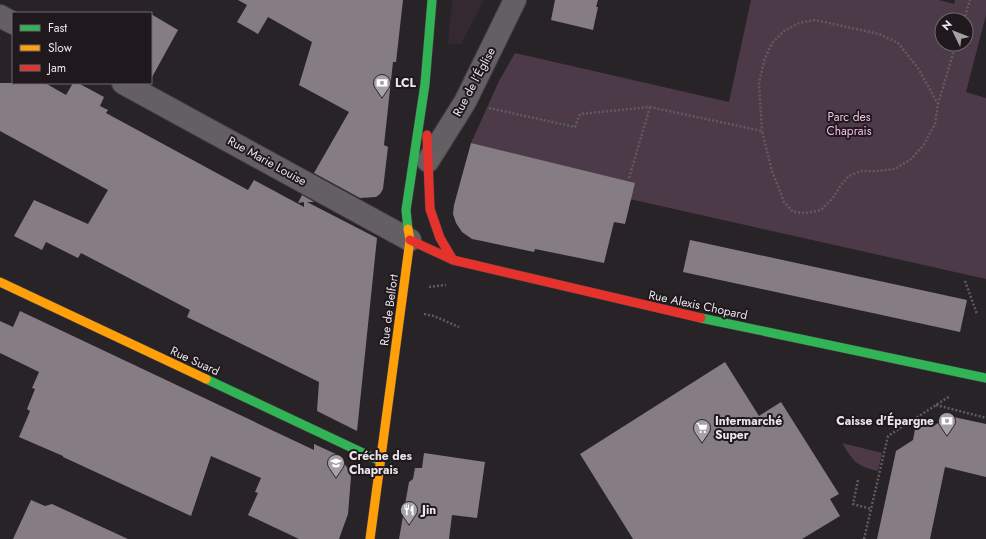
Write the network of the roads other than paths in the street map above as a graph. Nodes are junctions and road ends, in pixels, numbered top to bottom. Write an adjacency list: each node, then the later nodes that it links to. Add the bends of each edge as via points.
1 (432, 0): 6 (main road, Rue de Belfort)
2 (515, 0): 7 (street, Rue de l’Église, via 465,102)
3 (0, 16): 4 (street)
4 (12, 22)
5 (125, 84): 8 (street, Rue Marie Louise)
6 (425, 84): 7 (main road, Rue de Belfort); 8 (main road, Rue de Belfort, via 406,210)
7 (428, 162): 9 (main road, Rue de Belfort, via 431,214)
8 (410, 240): 9 (main road, Rue Alexis Chopard); 12 (main road, Rue de Belfort)
9 (452, 260): 11 (main road, Rue Alexis Chopard, via 663,310)
10 (0, 282): 12 (main road, Rue Suard)
11 (986, 378)
12 (380, 461): 13 (main road, Rue de Belfort)
13 (370, 539)

